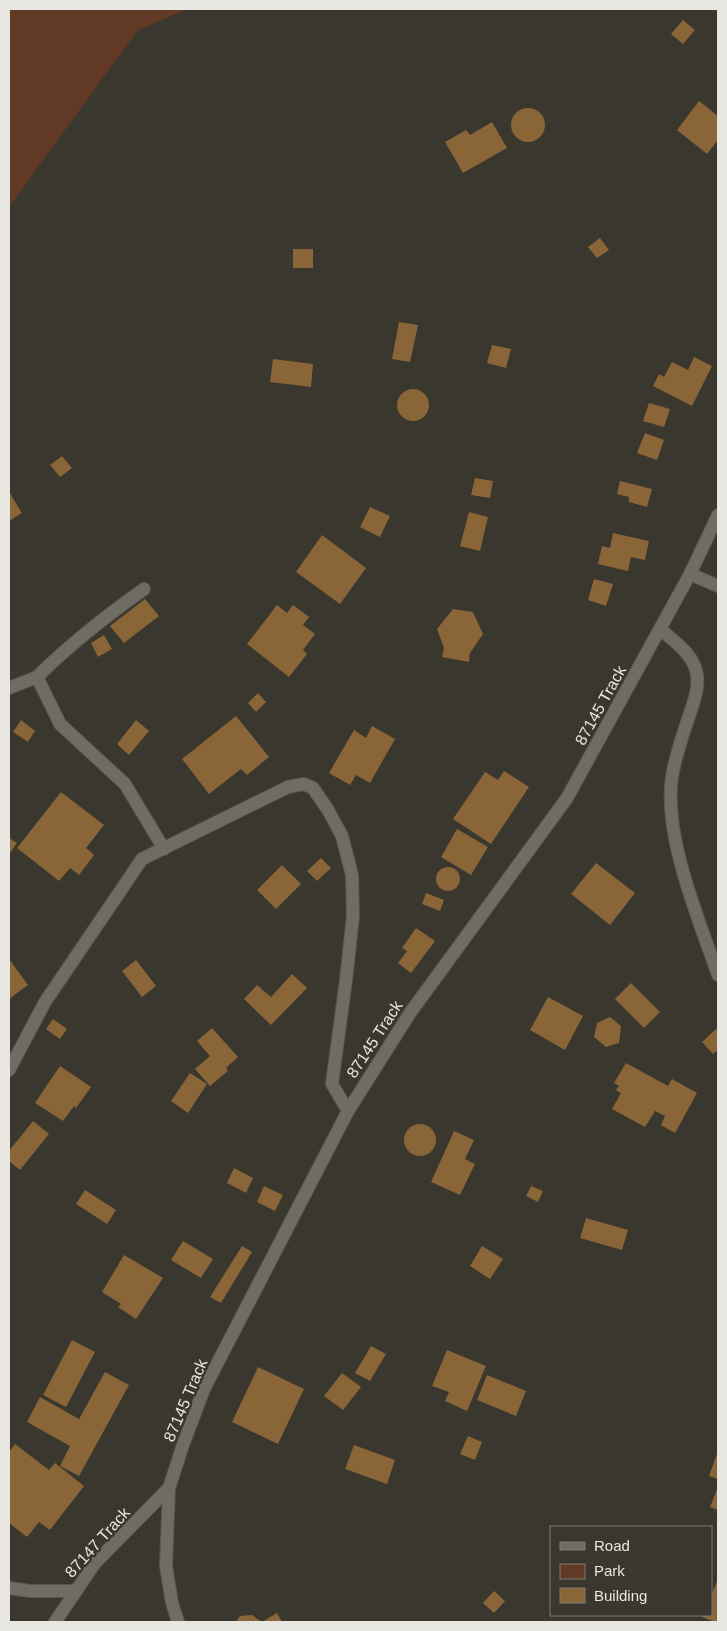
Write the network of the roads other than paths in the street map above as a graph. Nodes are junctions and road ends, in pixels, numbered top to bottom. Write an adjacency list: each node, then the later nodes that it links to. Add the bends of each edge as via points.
1 (718, 516): 2 (street, 87145 Track)
2 (690, 574): 3 (street); 5 (street, 87145 Track)
3 (718, 586)
4 (144, 589): 6 (street, via 100,621)
5 (660, 629): 9 (street, via 687,653 697,675 698,688 677,754 670,802 675,842); 11 (street, 87145 Track, via 567,798 410,1013)
6 (37, 676): 7 (street); 8 (street, via 60,724 125,784)
7 (9, 688)
8 (164, 849): 10 (street, via 142,859 46,1002); 11 (street, via 293,785 304,784 319,797 342,836 352,875 353,916 332,1084)
9 (718, 975)
10 (9, 1070)
11 (348, 1111): 12 (street, 87145 Track, via 204,1389)
12 (169, 1488): 14 (street, 87147 Track, via 95,1564); 16 (street, 87145 Track, via 166,1566)
13 (9, 1588): 14 (street)
14 (76, 1591): 15 (street, 87147 Track)
15 (55, 1622)
16 (178, 1622)

